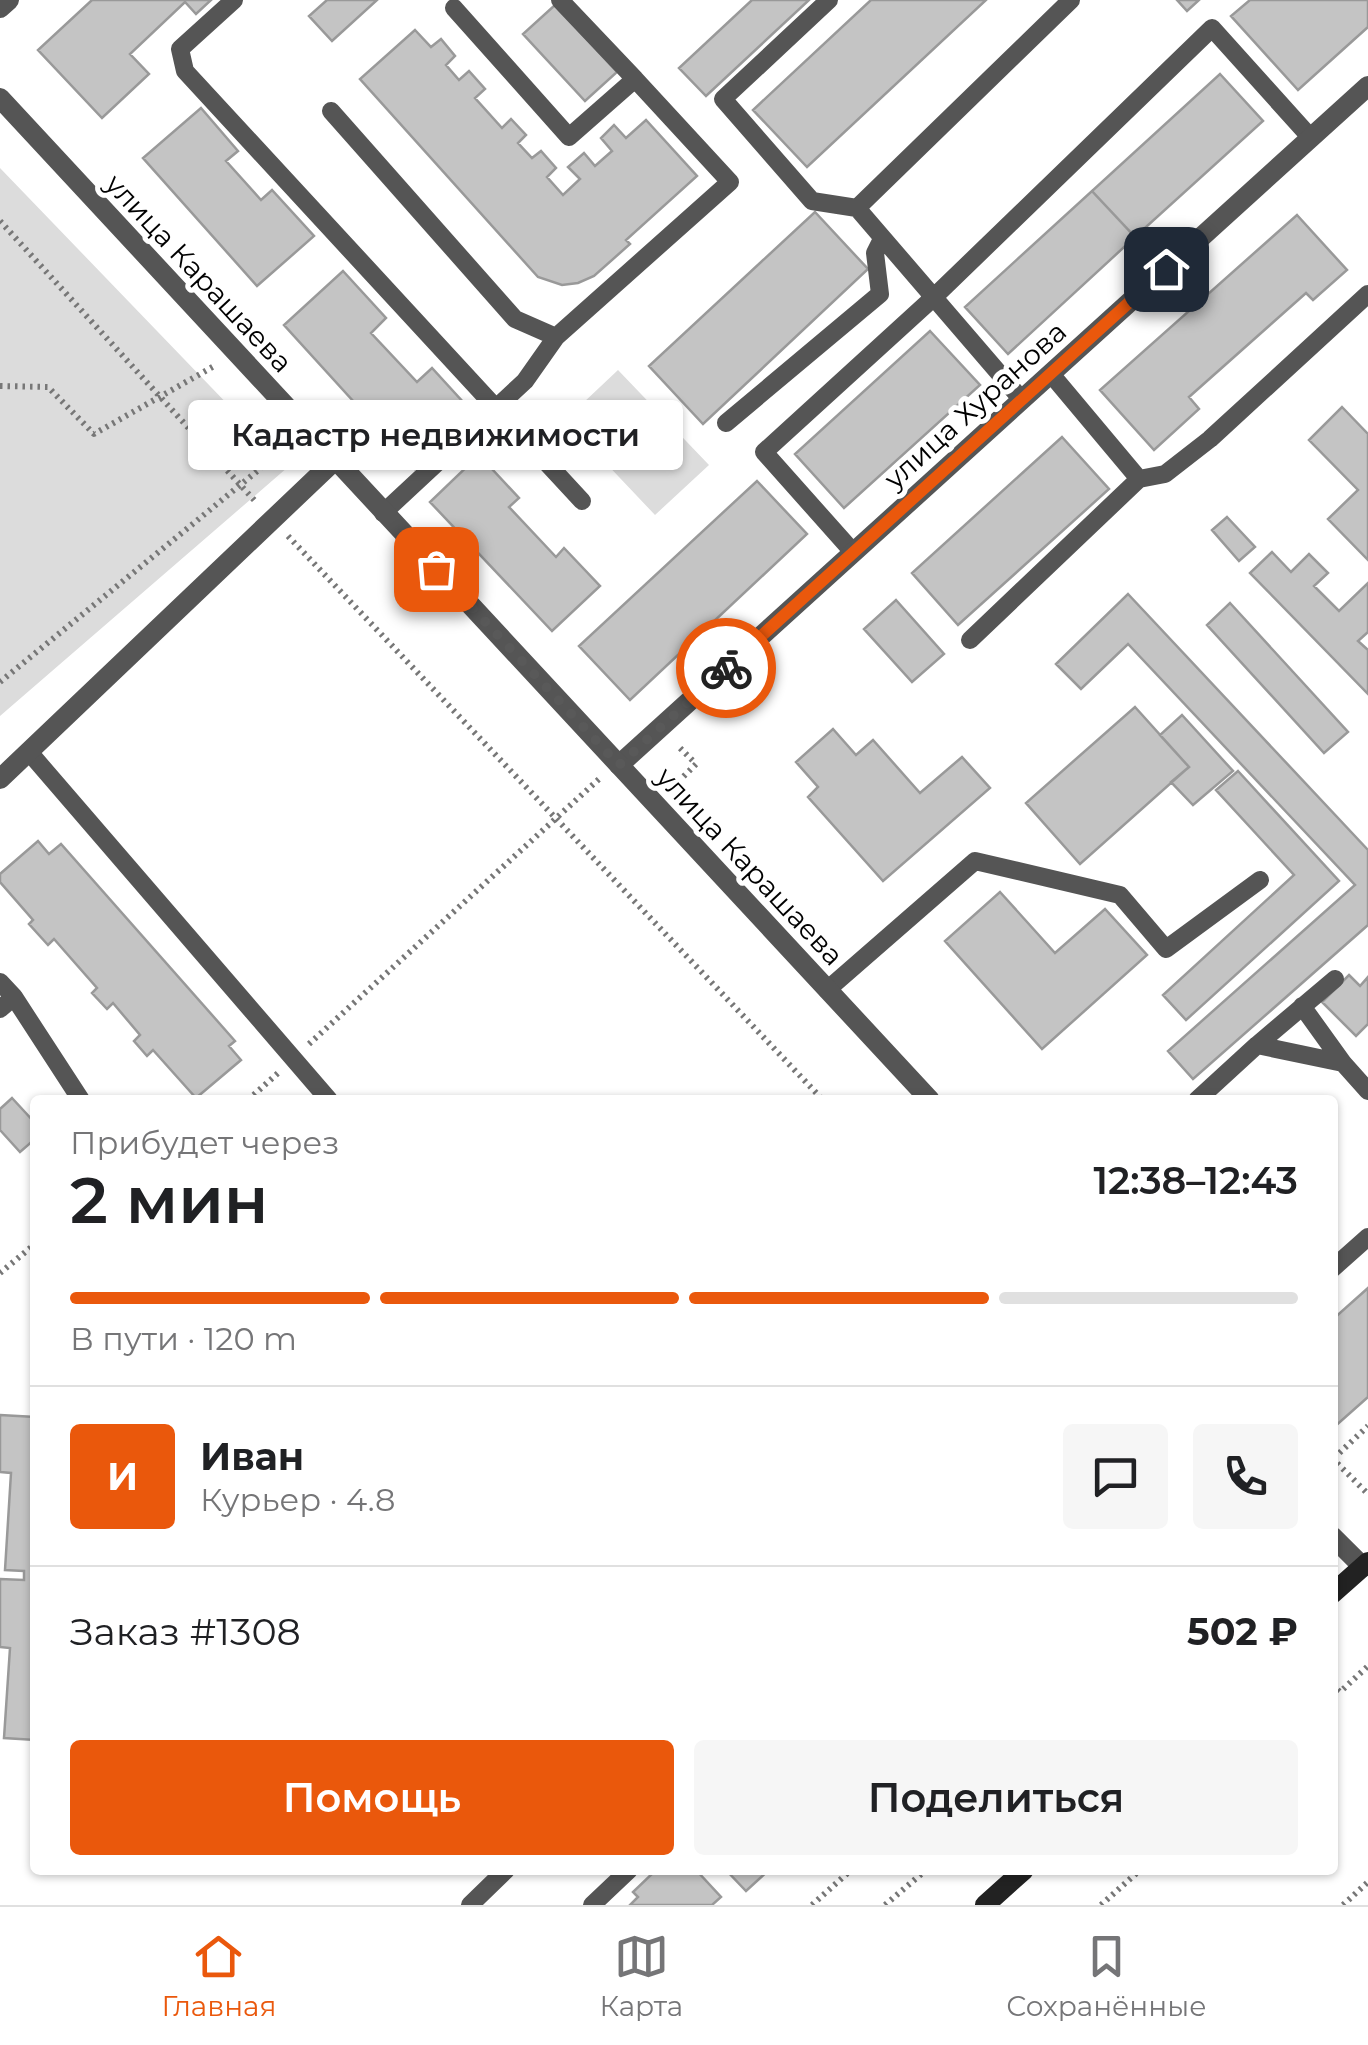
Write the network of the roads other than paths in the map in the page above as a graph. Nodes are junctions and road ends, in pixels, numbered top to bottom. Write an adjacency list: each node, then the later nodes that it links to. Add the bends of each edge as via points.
1 (8, 0): 6 (street)
2 (234, 0): 20 (lane, via 180,48 185,72)
3 (560, 0): 8 (lane)
4 (829, 0): 13 (lane, via 723,99 812,201)
5 (1071, 0): 13 (lane)
6 (0, 8)
7 (454, 8): 8 (lane, via 569,137)
8 (635, 79): 17 (lane, via 730,182)
9 (1368, 86): 12 (street, улица Хуранова)
10 (0, 98): 22 (street, улица Карашаева)
11 (331, 111): 17 (lane, via 514,319)
12 (1312, 138): 16 (lane, via 1212,28); 18 (street, улица Хуранова)
13 (856, 208): 14 (lane)
14 (882, 239): 16 (lane); 21 (lane, via 875,253 880,294)
15 (1368, 294): 23 (lane, via 1210,439 1165,474)
16 (933, 298): 19 (lane); 26 (lane, via 764,452)
17 (556, 336): 20 (lane)
18 (1050, 374): 19 (street, улица Хуранова); 23 (lane)
19 (1022, 400): 26 (street, улица Хуранова)
20 (496, 408): 24 (lane); 25 (lane)
21 (726, 423)
22 (328, 468): 25 (street, улица Карашаева); 28 (street)
23 (1138, 479): 27 (lane)
24 (582, 501)
25 (383, 513): 29 (street, улица Карашаева)
26 (853, 552): 29 (street, улица Хуранова)
27 (970, 640)
28 (29, 752): 30 (street); 41 (lane)
29 (611, 770): 34 (street, улица Карашаева)
30 (0, 779)
31 (1260, 880): 34 (lane, via 1166,949 1120,895 976,862)
32 (1334, 979): 36 (lane)
33 (0, 982): 35 (lane)
34 (827, 990): 42 (street, улица Карашаева)
35 (7, 1003): 40 (lane)
36 (1302, 1006): 37 (lane); 38 (lane)
37 (1257, 1045): 38 (lane); 43 (lane)
38 (1343, 1063): 39 (lane)
39 (1368, 1091)
40 (77, 1095)
41 (324, 1095)
42 (925, 1095)
43 (1202, 1095)
44 (1368, 1237): 45 (lane)
45 (1338, 1264)
46 (1338, 1541): 47 (street)
47 (1366, 1566): 48 (main road)
48 (1338, 1589)
49 (501, 1875): 52 (lane)
50 (624, 1875): 53 (lane)
51 (1018, 1875): 54 (main road)
52 (470, 1905)
53 (592, 1905)
54 (985, 1905)

